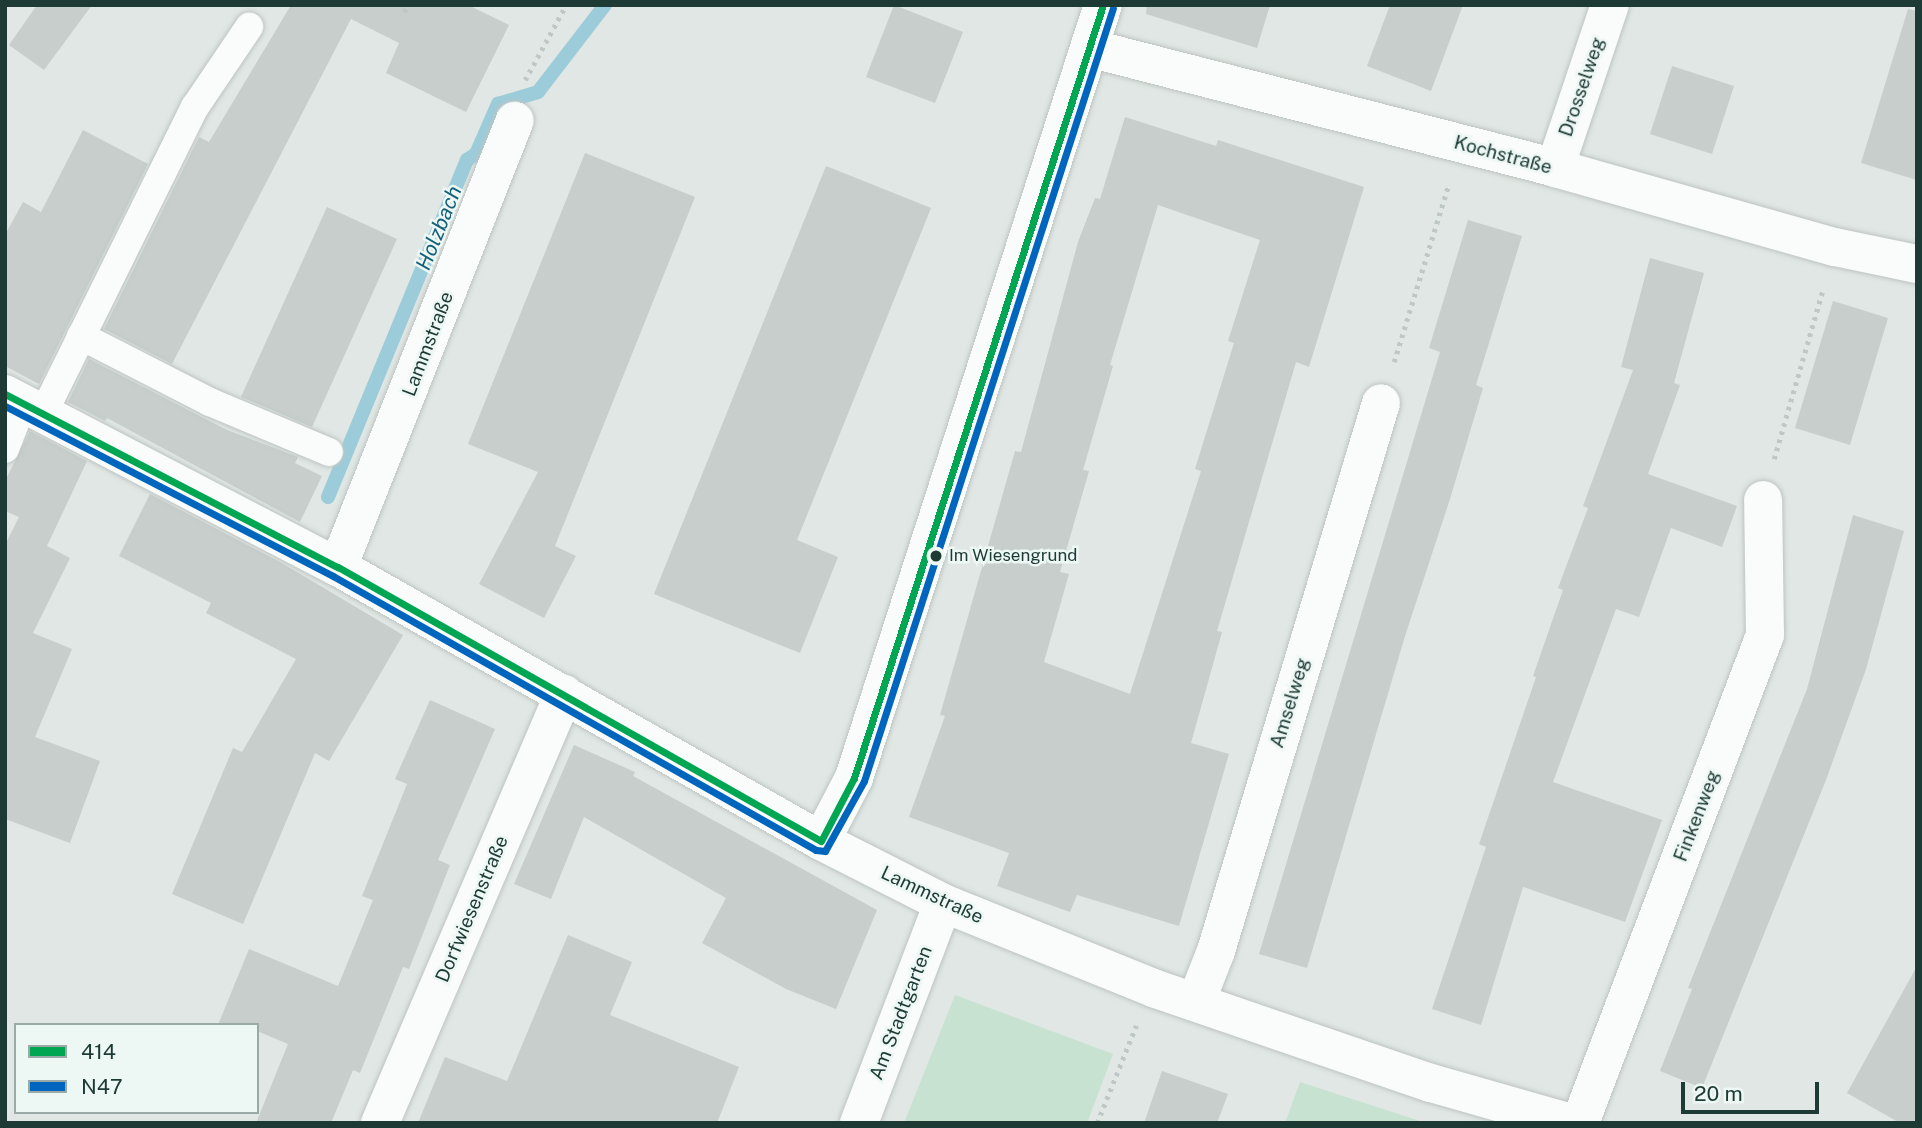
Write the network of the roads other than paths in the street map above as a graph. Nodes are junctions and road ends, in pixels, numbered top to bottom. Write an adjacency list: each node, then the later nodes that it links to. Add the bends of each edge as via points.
1 (1103, 5): 4 (street)
2 (1610, 5): 6 (street, Drosselweg)
3 (249, 27): 8 (lane, via 195,107)
4 (1089, 48): 6 (street, Kochstraße); 16 (street, via 854,778)
5 (515, 121): 14 (street, Lammstraße)
6 (1555, 168): 7 (street, Kochstraße, via 1835,247)
7 (1917, 264)
8 (80, 336): 10 (lane); 12 (lane, via 210,402)
9 (1381, 403): 18 (street, Amselweg, via 1216,951)
10 (24, 404): 11 (lane); 14 (street, Lammstraße)
11 (5, 449)
12 (330, 452)
13 (1763, 500): 22 (street, Finkenweg, via 1765,635)
14 (338, 566): 15 (street, Lammstraße)
15 (564, 695): 16 (street, Lammstraße); 19 (street, Dorfwiesenstraße)
16 (821, 841): 17 (street, Lammstraße)
17 (943, 903): 18 (street, Lammstraße); 20 (street, Am Stadtgarten)
18 (1196, 1002): 21 (street, Lammstraße, via 1431,1083)
19 (380, 1123)
20 (859, 1123)
21 (1571, 1123)
22 (1580, 1123)

